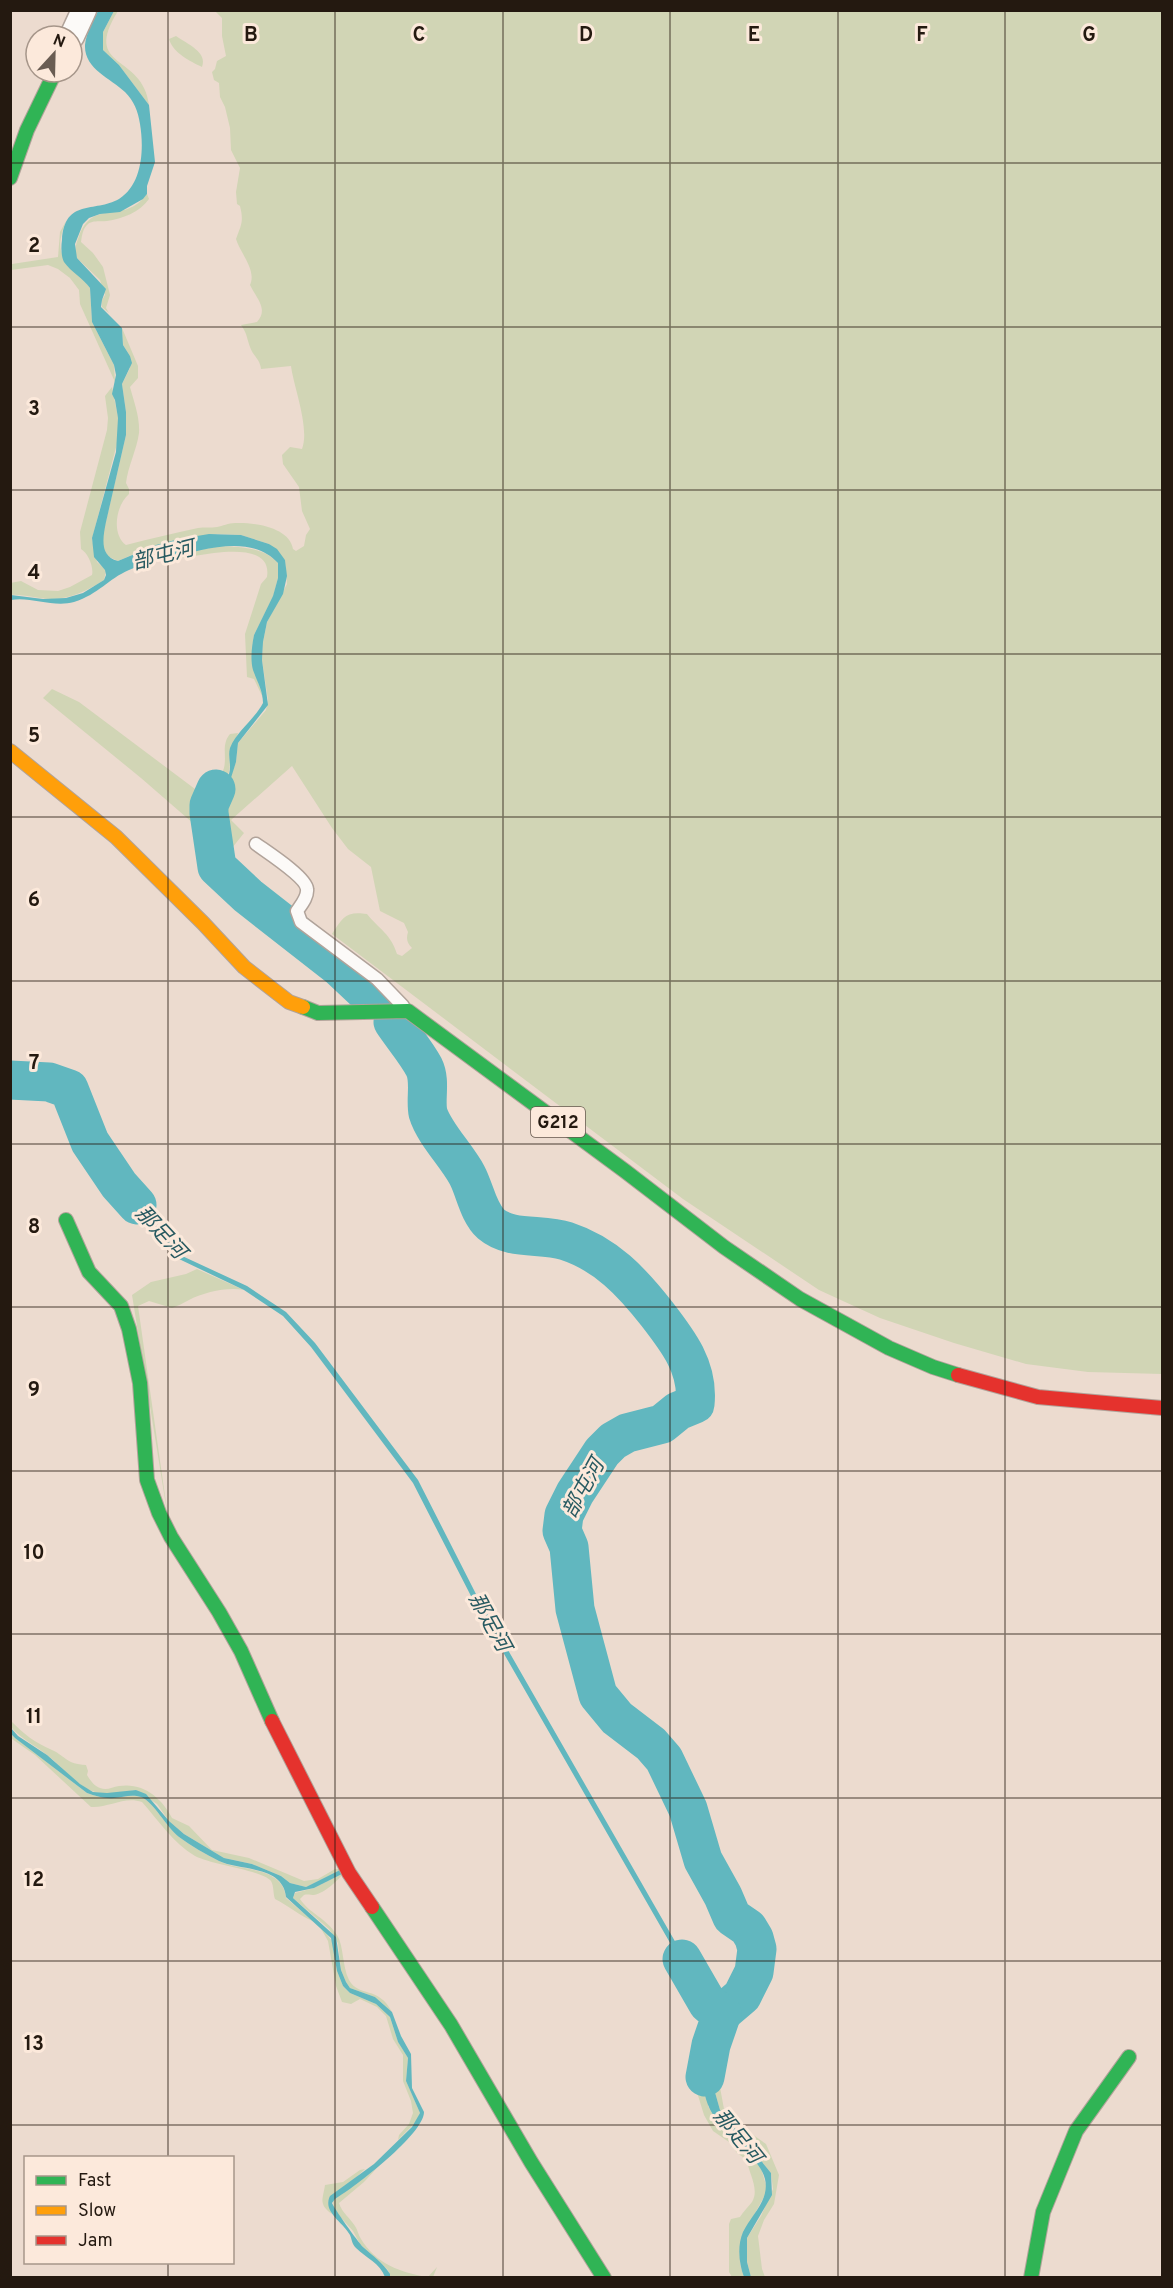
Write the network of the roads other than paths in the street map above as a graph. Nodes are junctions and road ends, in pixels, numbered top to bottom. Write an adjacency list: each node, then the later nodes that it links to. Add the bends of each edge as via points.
1 (84, 10): 2 (street)
2 (78, 24)
3 (49, 84): 4 (main road)
4 (10, 178)
5 (10, 751): 7 (main road, via 116,837 244,967 289,1002 318,1013)
6 (256, 844): 7 (lane, via 306,885 306,896 297,911 301,922 377,979)
7 (408, 1011): 9 (main road, G212, via 746,1263 800,1299 879,1343 933,1367 1038,1397)
8 (66, 1220): 11 (main road, via 89,1272 121,1306 129,1329 140,1383 147,1480 167,1529 241,1651 349,1873 451,2025)
9 (1162, 1408)
10 (1129, 2057): 12 (main road, via 1076,2131 1043,2212)
11 (604, 2277)
12 (1031, 2277)

